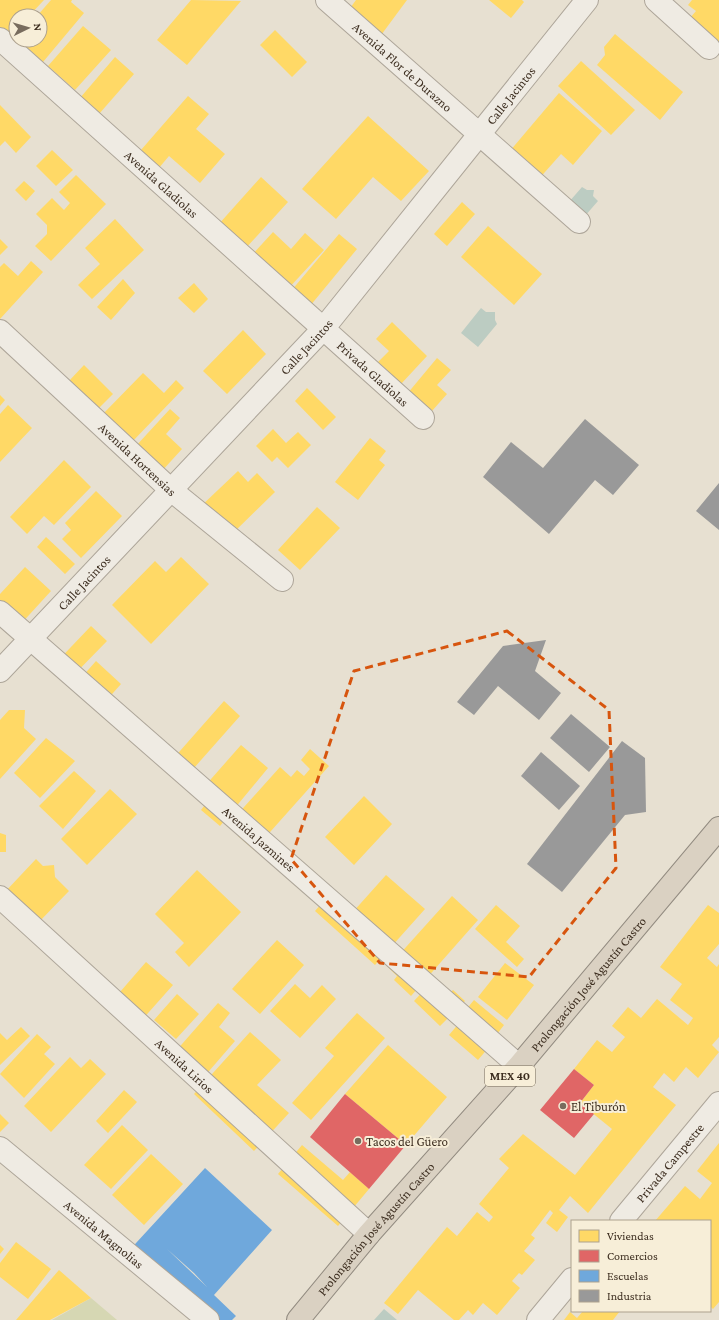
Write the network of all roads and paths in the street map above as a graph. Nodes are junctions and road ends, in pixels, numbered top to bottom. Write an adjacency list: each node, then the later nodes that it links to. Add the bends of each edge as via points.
1 (327, 0): 6 (street, Avenida Flor de Durazno)
2 (587, 0): 6 (street, Calle Jacintos)
3 (656, 0): 5 (street)
4 (0, 39): 8 (street, Avenida Gladiolas)
5 (709, 48)
6 (479, 135): 7 (street, Avenida Flor de Durazno); 8 (street, Calle Jacintos)
7 (578, 222)
8 (323, 329): 10 (street, Privada Gladiolas); 11 (street, Calle Jacintos)
9 (0, 331): 11 (street, Avenida Hortensias)
10 (422, 418)
11 (171, 490): 12 (street, Avenida Hortensias); 14 (street, Calle Jacintos)
12 (282, 580)
13 (0, 612): 14 (street, Avenida Jazmines)
14 (30, 638): 15 (street, Calle Jacintos); 18 (street, Avenida Jazmines)
15 (0, 671)
16 (719, 828): 18 (highway, Prolongación José Agustín Castro / MEX 40)
17 (0, 897): 22 (street, Avenida Lirios)
18 (519, 1066): 22 (highway, Prolongación José Agustín Castro / MEX 40)
19 (719, 1103): 21 (street, Privada Campestre)
20 (0, 1148): 24 (street, Avenida Magnolias)
21 (621, 1220)
22 (369, 1234): 25 (highway, Prolongación José Agustín Castro / MEX 40)
23 (571, 1280): 26 (street)
24 (208, 1320)
25 (298, 1320)
26 (538, 1320)

